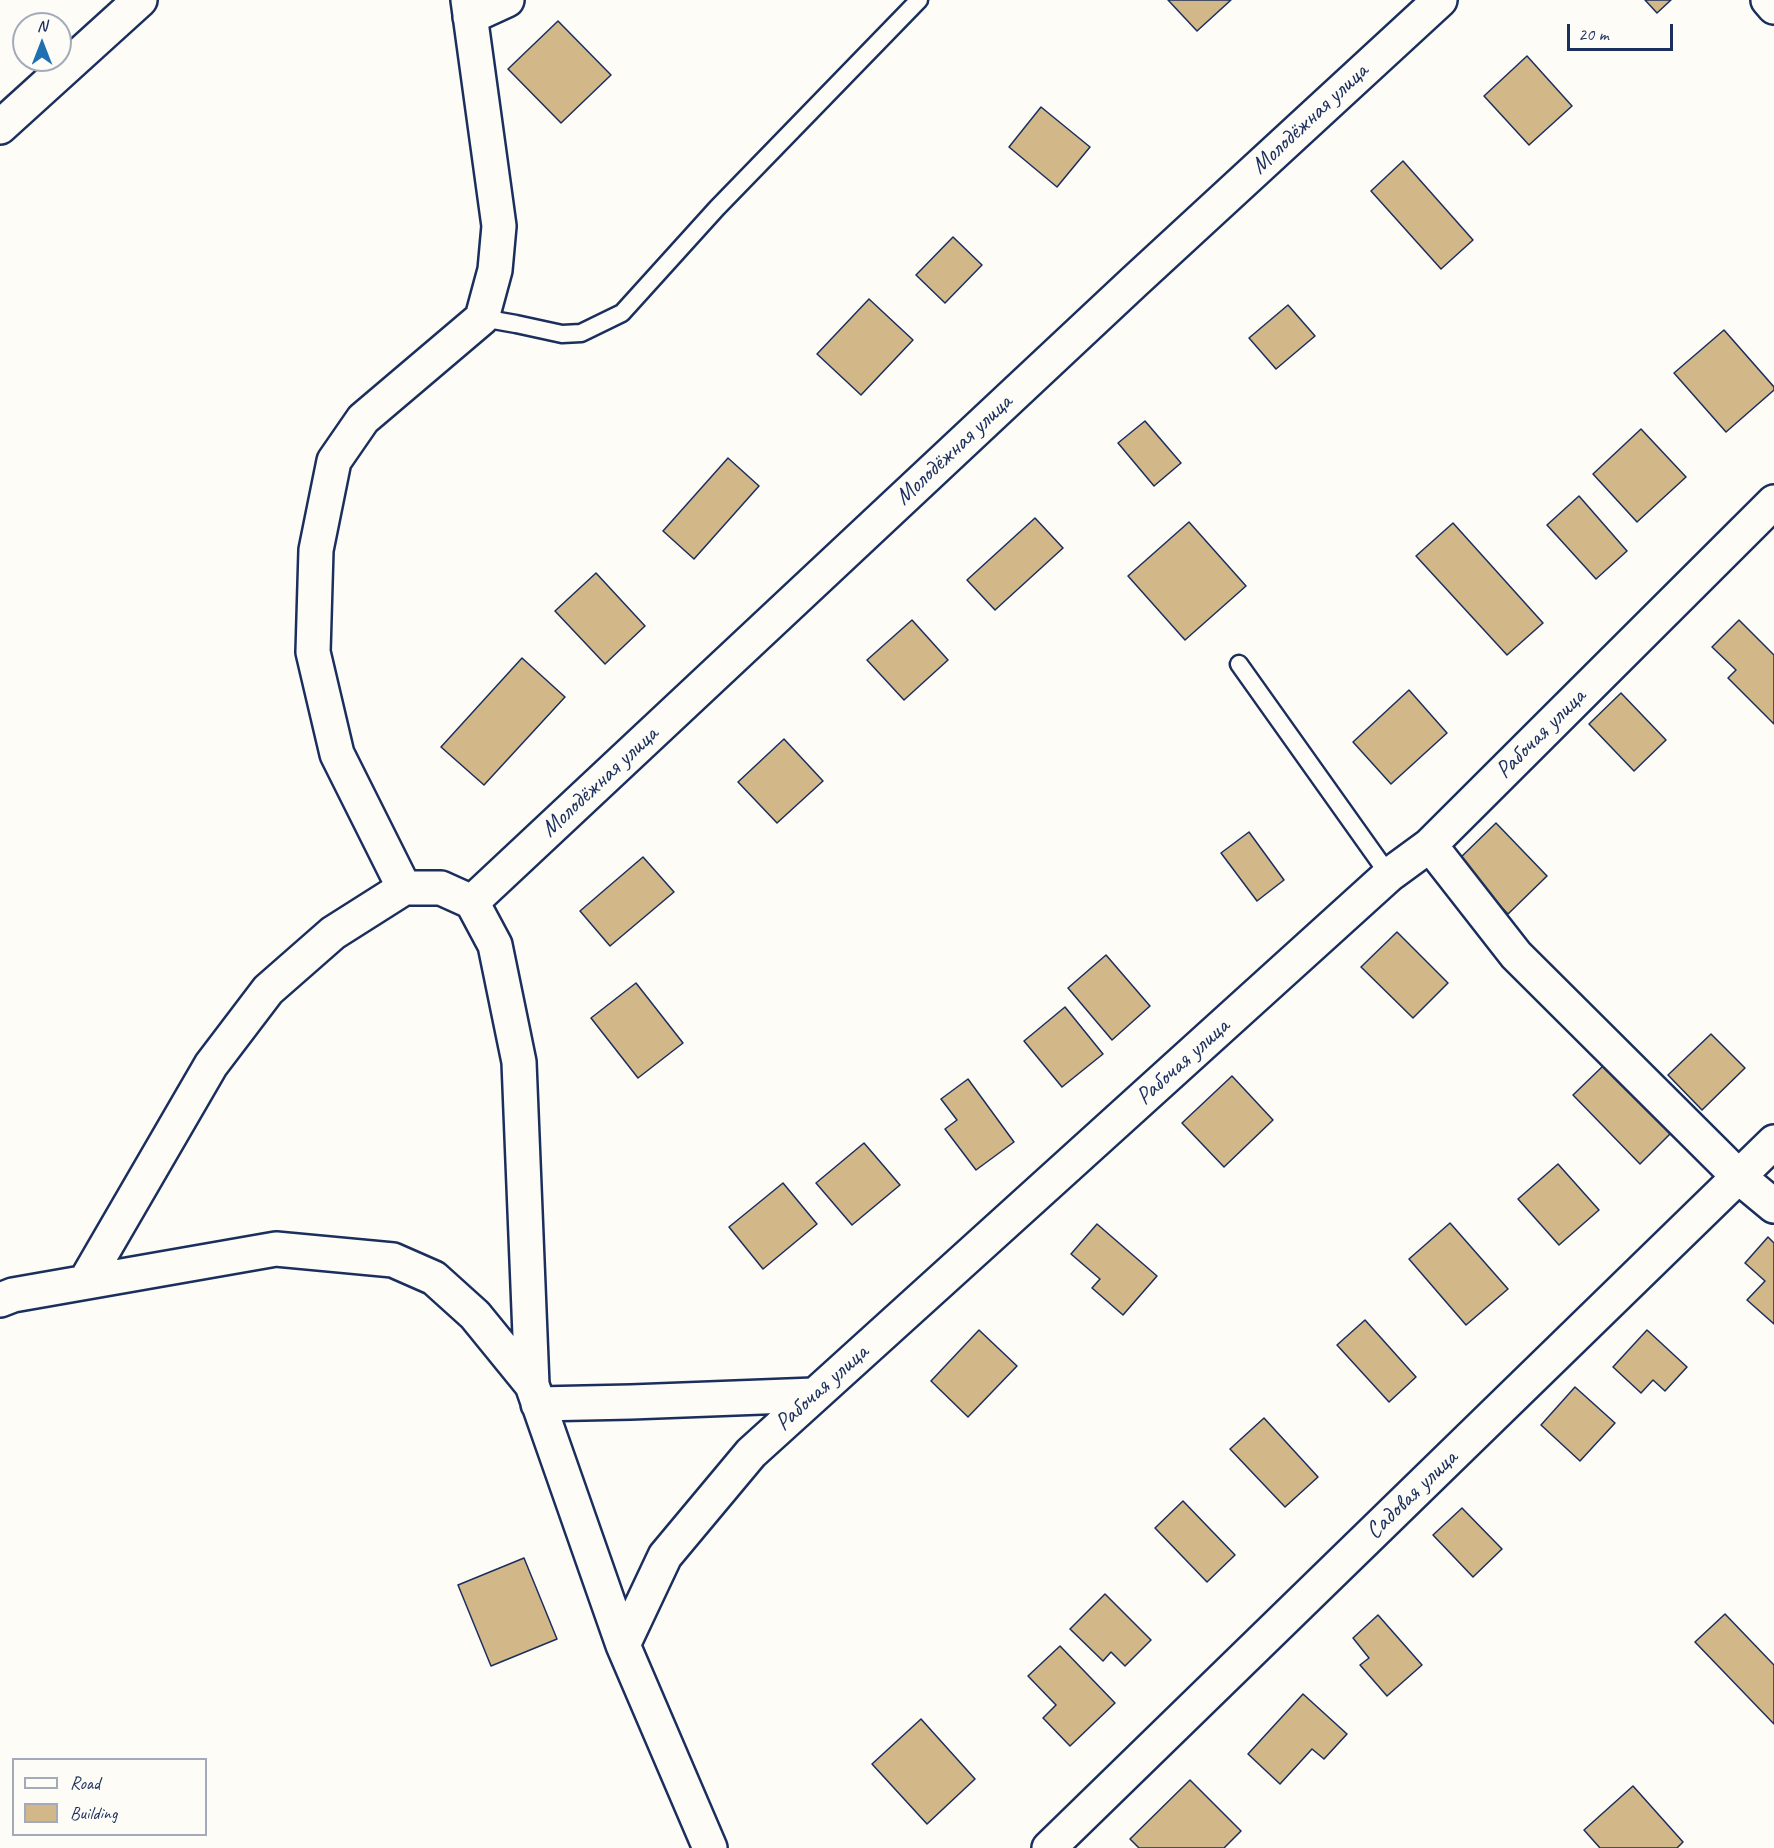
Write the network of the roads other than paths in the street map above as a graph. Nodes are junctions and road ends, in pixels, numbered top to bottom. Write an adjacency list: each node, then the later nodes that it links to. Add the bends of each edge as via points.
1 (140, 0): 8 (street)
2 (507, 0): 7 (street)
3 (919, 0): 9 (lane, via 717,208 622,313 582,333 562,334)
4 (1440, 0): 15 (street, Молодёжная улица)
5 (1768, 0): 6 (street)
6 (1774, 7)
7 (470, 9): 9 (street, via 499,226 495,270)
8 (0, 127)
9 (482, 318): 14 (street, via 363,418 334,461 316,550 313,652 338,754)
10 (1774, 502): 12 (street, Рабочая улица)
11 (1239, 664): 13 (lane)
12 (1430, 845): 13 (street, Рабочая улица); 17 (street, via 1516,955)
13 (1389, 875): 22 (street, Рабочая улица)
14 (404, 888): 15 (street, via 441,888); 19 (street, via 333,933 268,990 211,1065)
15 (472, 902): 21 (street, via 495,945 519,1062)
16 (1774, 1142): 17 (street, Садовая улица)
17 (1739, 1177): 18 (street); 25 (street, Садовая улица)
18 (1774, 1206)
19 (85, 1282): 20 (street); 21 (street, via 276,1249 393,1260 434,1278 475,1315)
20 (0, 1300)
21 (535, 1394): 22 (street, via 631,1402); 23 (street)
22 (814, 1395): 23 (street, Рабочая улица, via 751,1453 665,1556)
23 (623, 1645): 24 (street)
24 (710, 1848)
25 (1049, 1848)

